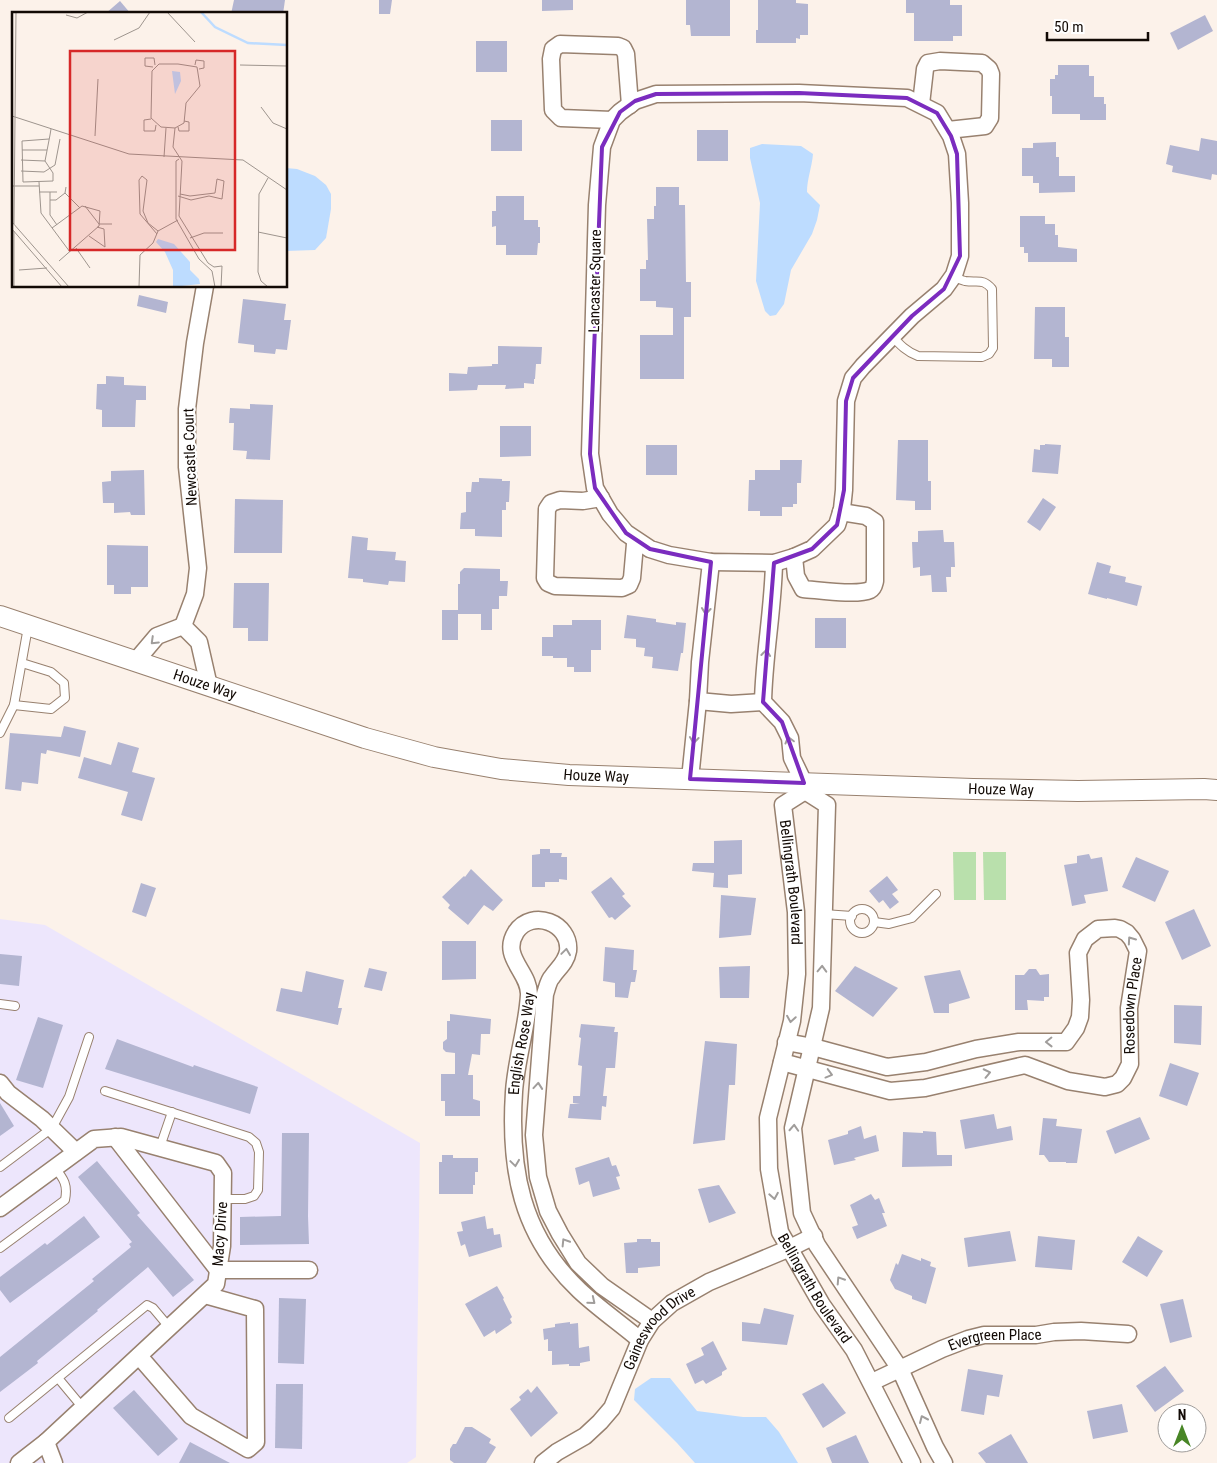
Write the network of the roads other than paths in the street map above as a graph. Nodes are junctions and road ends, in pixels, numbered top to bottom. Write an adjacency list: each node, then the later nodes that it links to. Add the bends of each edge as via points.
1 (921, 104): 2 (street, Lancaster Square, via 907,98 799,93 656,94); 4 (street, Lancaster Square, via 937,114); 4 (street, via 928,63 982,63 989,69 990,118 985,126)
2 (630, 105): 3 (street, Lancaster Square); 3 (street, via 624,48 560,44 554,49 551,59 553,110 561,118)
3 (612, 120): 8 (street, Lancaster Square, via 602,147 597,205 590,454 595,488)
4 (948, 130): 5 (street, Lancaster Square, via 957,154 960,203 960,256)
5 (953, 277): 7 (street, Lancaster Square); 7 (lane, via 982,281 992,289 993,348 988,354 982,357 918,356 903,348)
6 (205, 288): 16 (street, Newcastle Court, via 188,409 188,467 198,568 196,594)
7 (892, 336): 9 (street, Lancaster Square, via 853,378 846,401)
8 (601, 498): 10 (street, Lancaster Square, via 626,534); 10 (street, via 560,500 551,503 547,509 545,578 548,584 622,588 629,585)
9 (841, 512): 11 (street, Lancaster Square, via 837,525 812,548); 11 (street, via 866,516 875,522 874,587 860,593 803,589 796,576)
10 (637, 541): 12 (street, Lancaster Square, via 669,555)
11 (794, 557): 13 (street, Lancaster Square)
12 (711, 562): 13 (street, Lancaster Square); 20 (street, one-way to 20)
13 (774, 563): 21 (street, one-way to 13)
14 (0, 616): 15 (street, Houze Way)
15 (28, 626): 17 (street, Houze Way); 18 (lane)
16 (183, 626): 17 (street, one-way to 17, via 157,636); 19 (street, via 199,642)
17 (135, 662): 19 (street, Houze Way)
18 (22, 664): 22 (lane); 22 (lane, via 51,672 64,683 65,698 51,709)
19 (209, 686): 24 (street, Houze Way, via 365,738 434,757 501,769 569,775)
20 (698, 701): 21 (street); 24 (street, one-way to 24)
21 (763, 702): 25 (street, one-way to 21, via 792,758 790,738 782,722)
22 (14, 705): 23 (lane)
23 (0, 732)
24 (690, 779): 25 (street, Houze Way)
25 (805, 787): 26 (street, Houze Way); 28 (street, Bellingrath Boulevard, via 783,805); 29 (street, Bellingrath Boulevard, via 827,805)
26 (1217, 790)
27 (936, 894): 31 (lane, via 912,918 888,924)
28 (796, 912): 29 (street); 35 (street, Bellingrath Boulevard, one-way to 35, via 797,974 792,1021)
29 (824, 914): 30 (lane); 36 (street, Bellingrath Boulevard, one-way to 29, via 821,1008)
30 (852, 916): 31 (lane, via 858,910 867,911); 31 (lane, via 851,925 857,932 870,930)
31 (874, 922)
32 (0, 1004): 33 (lane)
33 (16, 1006)
34 (89, 1037): 44 (lane, via 69,1097)
35 (786, 1042): 36 (street, Rosedown Place); 37 (street, Bellingrath Boulevard)
36 (813, 1047): 38 (street, Rosedown Place, via 887,1067); 39 (street, Bellingrath Boulevard)
37 (782, 1062): 39 (street, Rosedown Place); 53 (street, Bellingrath Boulevard, via 768,1118)
38 (926, 1062): 41 (street); 41 (street, Rosedown Place, one-way to 38, via 1025,1065 1068,1081 1098,1087 1116,1084 1130,1064 1129,1008 1138,955 1132,939 1115,928 1098,929 1085,939 1078,953 1080,1017 1066,1042 1019,1042)
39 (807, 1068): 41 (street, Rosedown Place, one-way to 41, via 890,1091); 50 (street, Bellingrath Boulevard, one-way to 39, via 793,1128)
40 (0, 1083): 44 (street)
41 (933, 1086)
42 (105, 1091): 43 (lane)
43 (172, 1112): 48 (lane); 54 (lane, via 249,1137 256,1143 259,1152 258,1190 254,1196 245,1199)
44 (52, 1128): 49 (street); 51 (lane)
45 (513, 1135): 46 (street); 46 (street, English Rose Way, one-way to 45, via 537,993 514,1091); 65 (street, English Rose Way, one-way to 65, via 520,1193 546,1251 578,1290)
46 (534, 1135): 62 (street, English Rose Way, one-way to 46, via 602,1286 578,1263 548,1211 538,1177)
47 (115, 1137): 48 (street, Macy Drive); 49 (street, Macy Drive, via 94,1139); 59 (street)
48 (160, 1147): 54 (street, Macy Drive, via 216,1163 223,1173)
49 (76, 1152): 52 (street, Macy Drive)
50 (797, 1166): 53 (street); 56 (street, Bellingrath Boulevard, via 802,1213)
51 (0, 1168)
52 (55, 1168): 55 (street, Macy Drive); 57 (lane, via 64,1179 66,1200)
53 (769, 1169): 58 (street, Bellingrath Boulevard, one-way to 58, via 780,1232)
54 (223, 1199): 59 (street, Macy Drive)
55 (0, 1208)
56 (814, 1236): 58 (street, Gaineswood Drive); 67 (street, Bellingrath Boulevard, one-way to 56, via 822,1253)
57 (0, 1248)
58 (790, 1248): 62 (street, Gaineswood Drive, via 708,1282 672,1303); 69 (street, Bellingrath Boulevard)
59 (218, 1270): 60 (street); 61 (street, Macy Drive, via 216,1284)
60 (309, 1270)
61 (205, 1295): 63 (street, Macy Drive); 66 (street, via 255,1309 256,1442 248,1449 191,1416)
62 (652, 1321): 65 (street, Gaineswood Drive)
63 (170, 1327): 66 (street, Macy Drive); 68 (lane, via 147,1305)
64 (1128, 1334): 67 (street, Evergreen Place, via 1081,1331 984,1335 968,1338)
65 (640, 1340): 75 (street, Gaineswood Drive, via 612,1408 585,1436)
66 (139, 1356): 70 (street, Macy Drive)
67 (900, 1369): 69 (street, Evergreen Place); 77 (street, Bellingrath Boulevard, one-way to 67)
68 (58, 1378): 70 (lane); 71 (lane)
69 (872, 1382): 76 (street, Bellingrath Boulevard)
70 (83, 1408): 72 (street, Macy Drive)
71 (9, 1418)
72 (46, 1442): 73 (street, Macy Drive); 74 (street)
73 (19, 1463)
74 (54, 1463)
75 (543, 1463)
76 (912, 1463)
77 (944, 1463)

